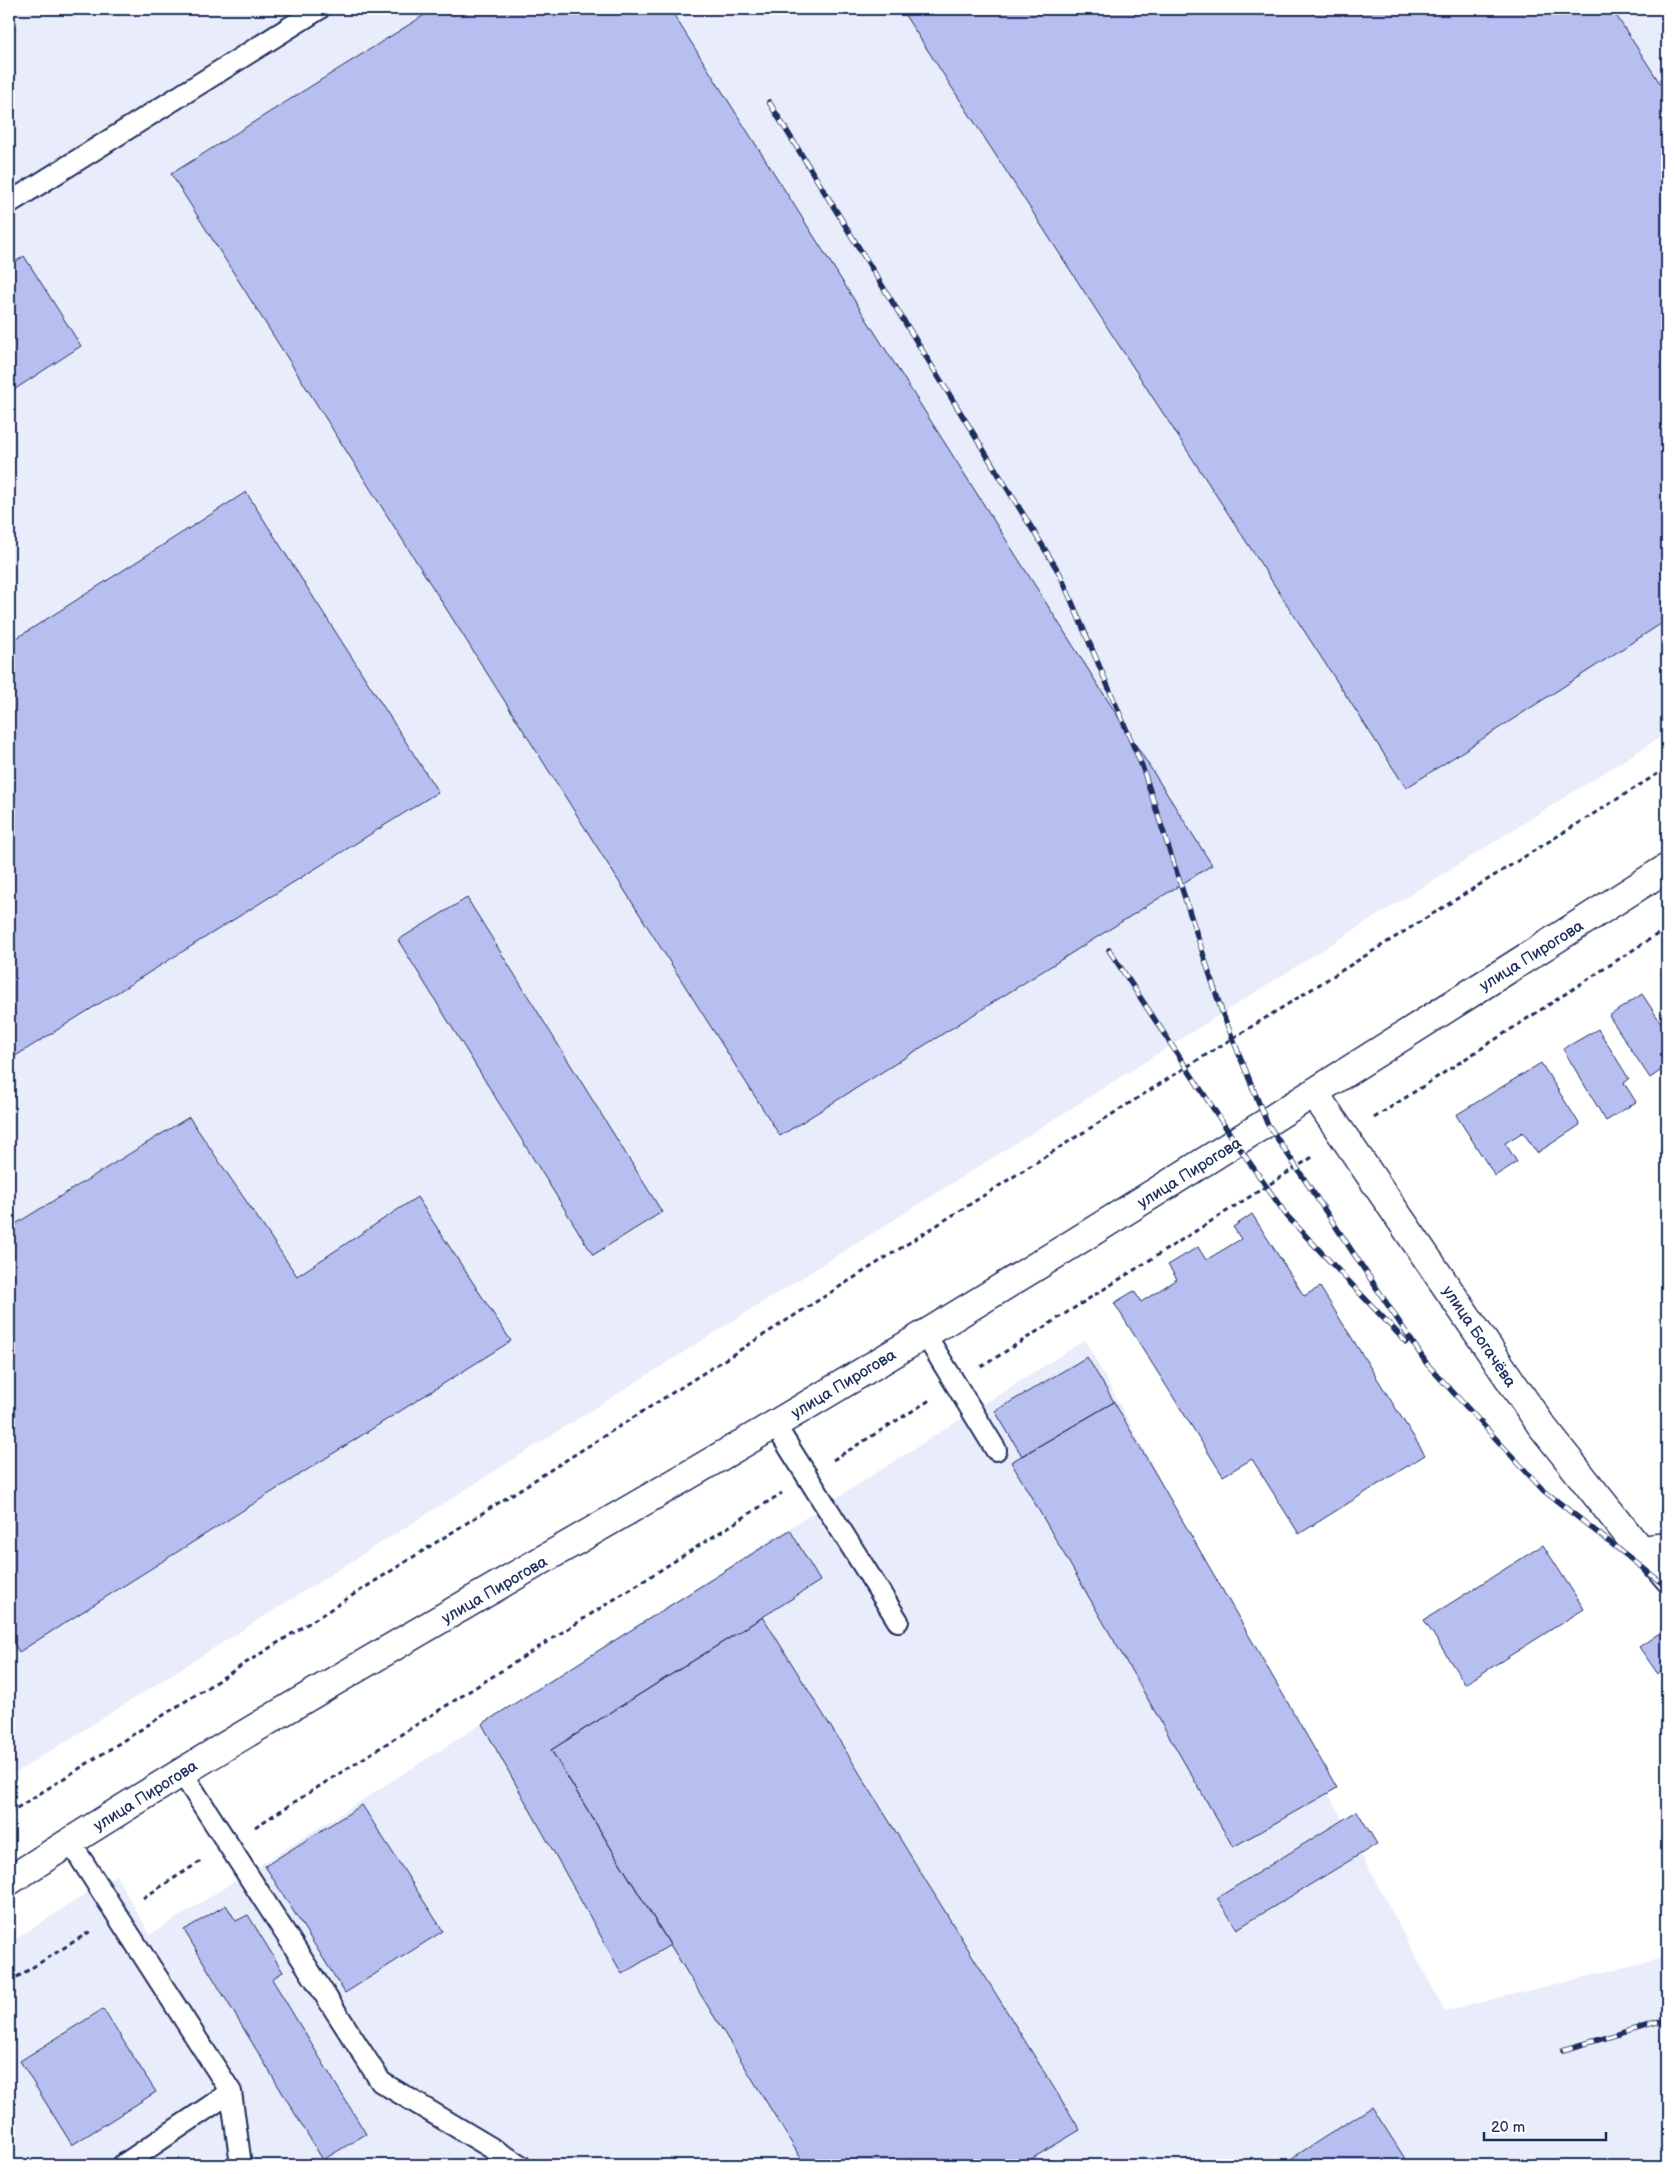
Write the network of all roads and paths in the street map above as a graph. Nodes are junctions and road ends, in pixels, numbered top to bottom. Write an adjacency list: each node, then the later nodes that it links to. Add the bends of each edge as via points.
1 (319, 9): 2 (lane)
2 (9, 203)
3 (1667, 768): 18 (path, via 1177,1073)
4 (1667, 868): 6 (street, улица Пирогова)
5 (1667, 928): 7 (path)
6 (1314, 1093): 7 (street, улица Богачёва); 8 (street, улица Пирогова)
7 (1344, 1137): 9 (path); 14 (street, улица Богачёва, via 1541,1425)
8 (925, 1334): 9 (lane); 10 (street, улица Пирогова)
9 (955, 1383): 11 (lane); 12 (path)
10 (775, 1425): 12 (lane); 17 (street, улица Пирогова)
11 (996, 1450)
12 (807, 1477): 16 (lane); 20 (path)
13 (1667, 1547): 14 (street)
14 (1640, 1550): 15 (lane)
15 (1667, 1582)
16 (898, 1621)
17 (182, 1771): 19 (street, улица Пирогова); 20 (lane)
18 (9, 1814)
19 (70, 1842): 21 (street, улица Пирогова); 22 (lane)
20 (228, 1843): 22 (path); 27 (lane, via 382,2082)
21 (9, 1881)
22 (116, 1914): 23 (path); 24 (lane)
23 (9, 1982)
24 (231, 2092): 25 (lane); 26 (lane)
25 (123, 2165)
26 (241, 2165)
27 (520, 2165)

